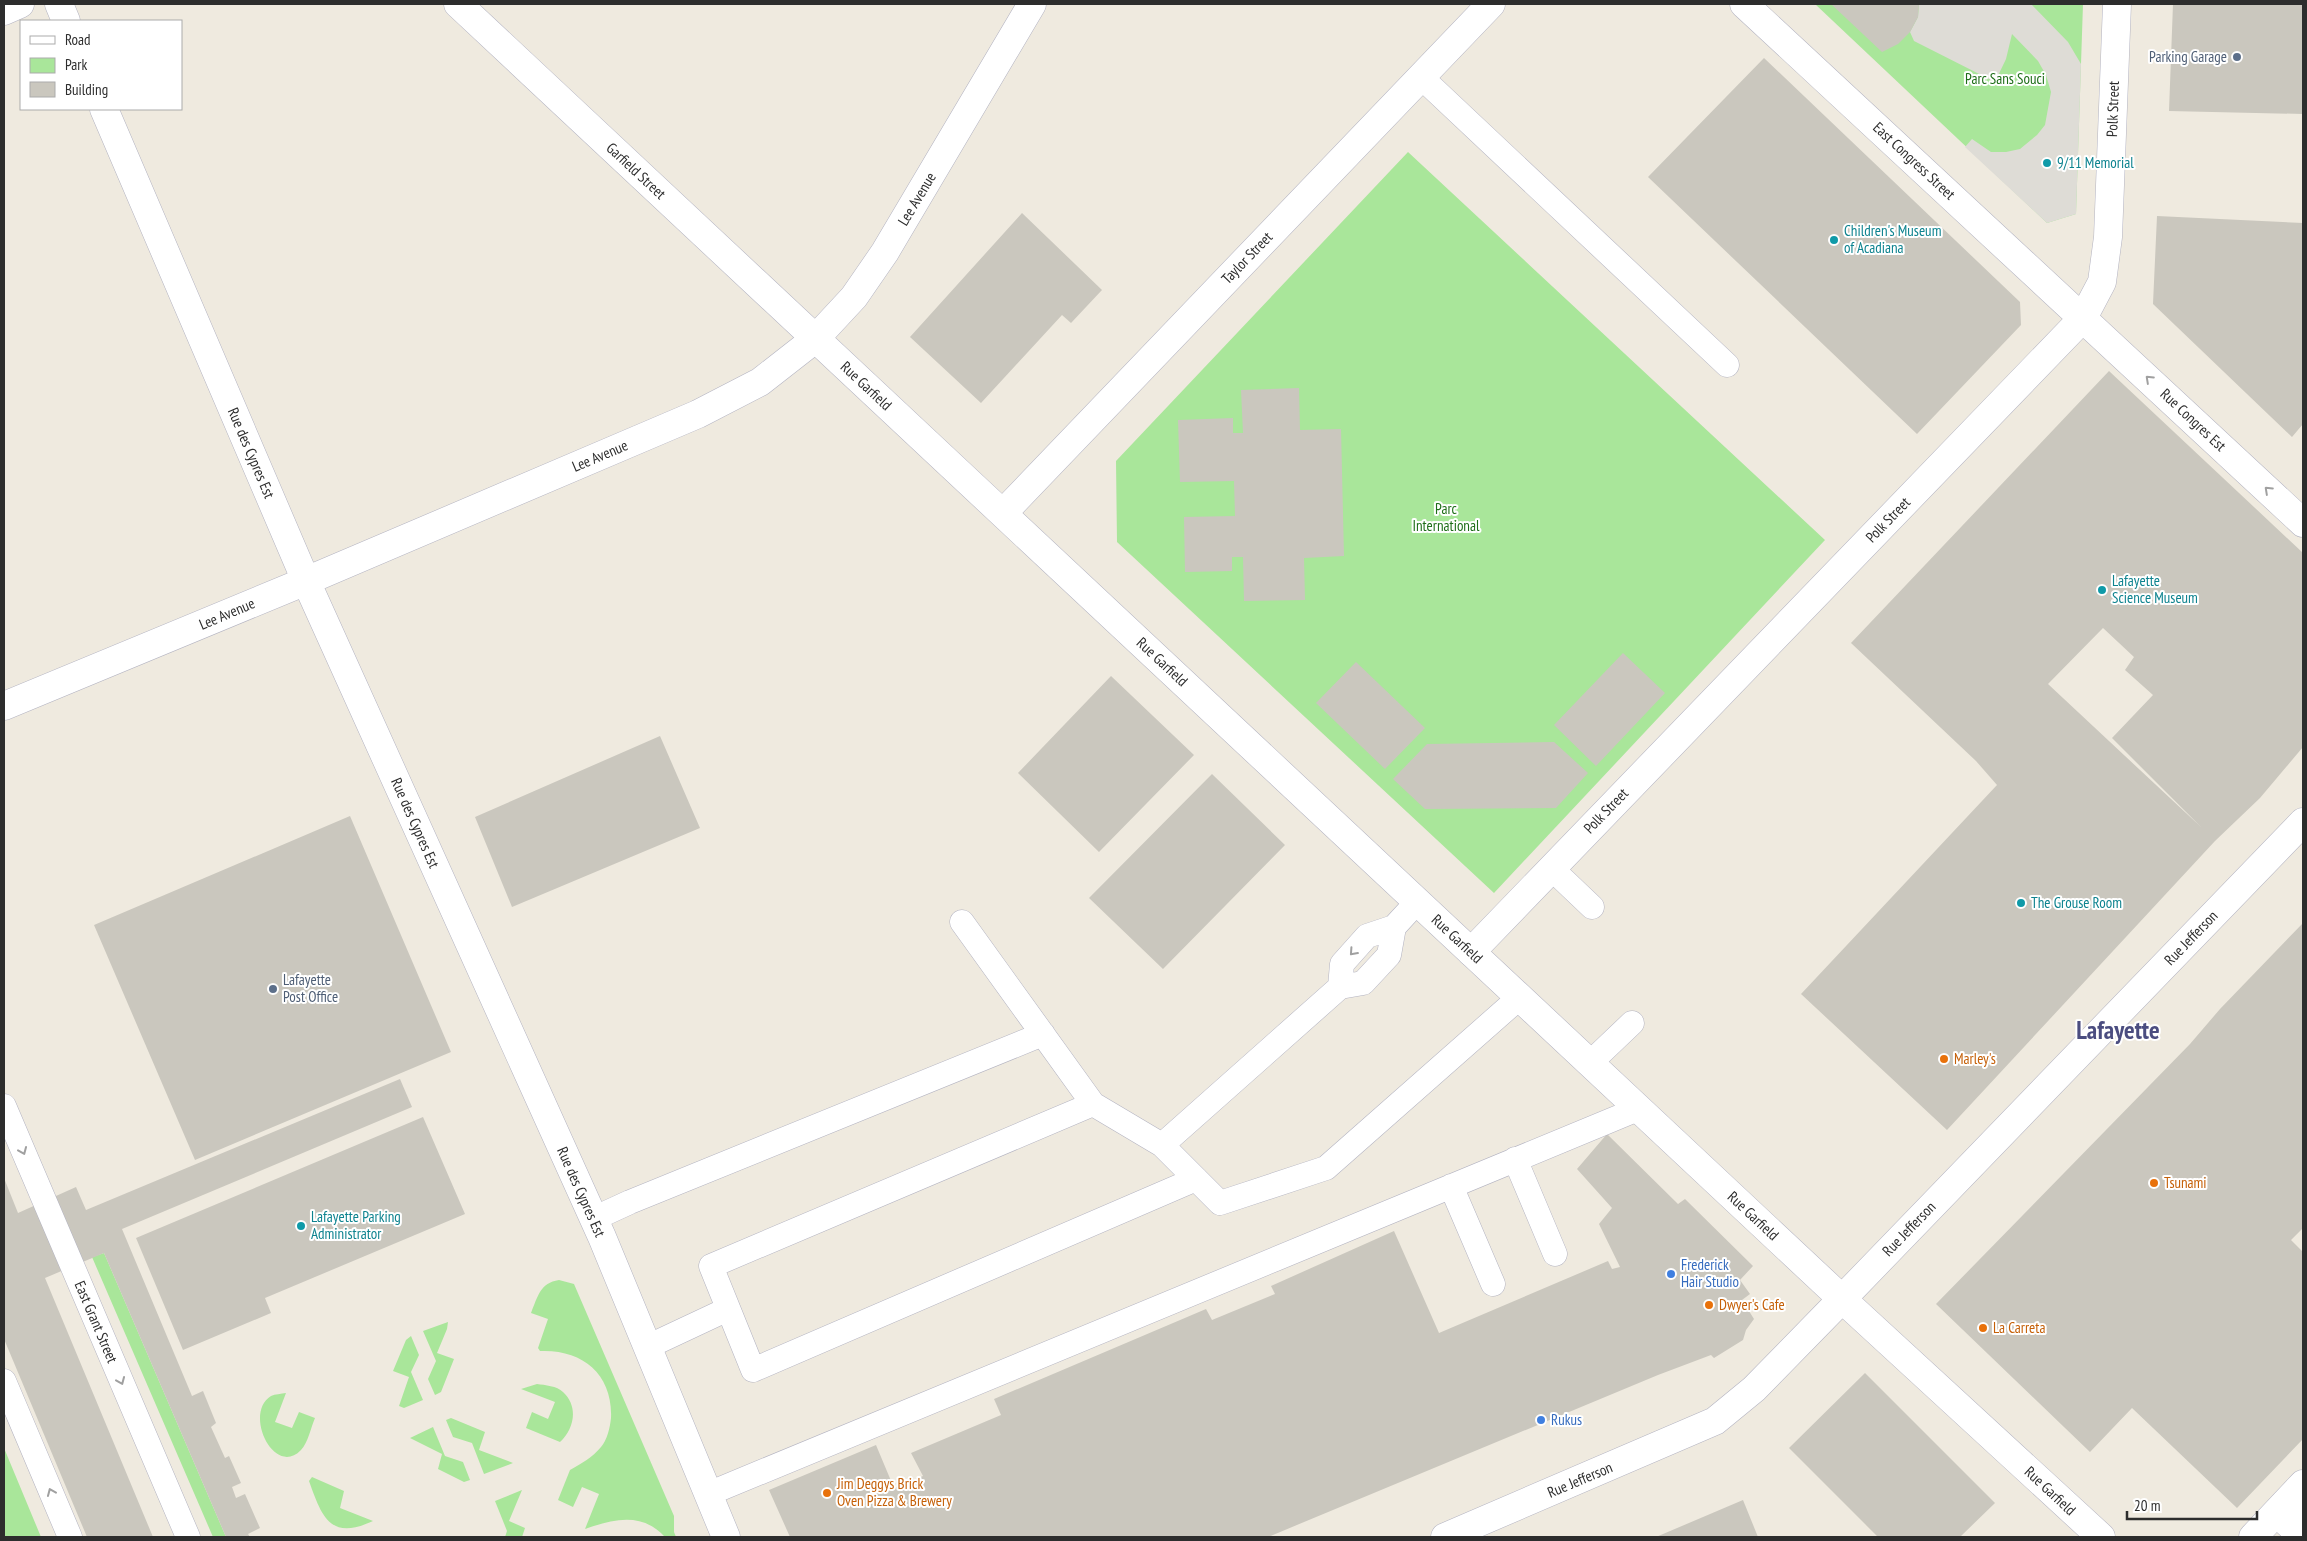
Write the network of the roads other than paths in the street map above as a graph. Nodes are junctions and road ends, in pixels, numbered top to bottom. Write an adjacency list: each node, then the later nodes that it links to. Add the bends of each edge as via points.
1 (20, 4): 8 (street)
2 (59, 4): 9 (street)
3 (458, 4): 13 (street, Garfield Street)
4 (1032, 4): 13 (street, Lee Avenue, via 886,252 854,297)
5 (1491, 4): 10 (street, Taylor Street)
6 (1744, 4): 12 (street, East Congress Street)
7 (2117, 4): 12 (street, Polk Street, via 2108,237 2102,282)
8 (4, 11)
9 (66, 20)
10 (1421, 77): 14 (lane); 15 (street, Taylor Street)
11 (104, 110): 17 (street, Rue des Cypres Est)
12 (2083, 318): 16 (street, Rue Congres Est, one-way to 12); 20 (street, Polk Street)
13 (815, 339): 15 (street, Rue Garfield); 17 (street, Lee Avenue, via 760,382 698,414)
14 (1727, 365)
15 (1003, 513): 21 (street, Rue Garfield)
16 (2303, 523)
17 (306, 581): 18 (street, Lee Avenue); 36 (street, Rue des Cypres Est)
18 (4, 706)
19 (2303, 822): 39 (street, Rue Jefferson)
20 (1551, 868): 22 (lane); 24 (street, Polk Street)
21 (1417, 902): 24 (street, Rue Garfield); 32 (lane, via 1394,927 1367,936 1342,964 1340,987)
22 (1592, 907)
23 (962, 922): 27 (lane)
24 (1471, 952): 25 (street, Rue Garfield)
25 (1520, 998): 28 (street, Rue Garfield); 34 (lane, via 1326,1168 1220,1204)
26 (1632, 1023): 28 (lane)
27 (1043, 1034): 29 (lane); 36 (lane)
28 (1590, 1063): 31 (street, Rue Garfield)
29 (1093, 1104): 32 (lane); 40 (lane, via 710,1266)
30 (4, 1106): 46 (lane, East Grant Street, one-way to 46)
31 (1638, 1109): 33 (lane); 39 (street, Rue Garfield)
32 (1162, 1145): 34 (lane)
33 (1514, 1160): 35 (lane); 37 (lane)
34 (1196, 1180): 40 (lane, via 753,1370)
35 (1451, 1186): 38 (lane); 43 (lane)
36 (593, 1219): 41 (street, Rue des Cypres Est)
37 (1555, 1254)
38 (1493, 1284)
39 (1842, 1299): 48 (street, Rue Jefferson, via 1754,1389 1715,1421); 49 (street, Rue Garfield)
40 (728, 1309): 41 (lane)
41 (647, 1347): 43 (street, Rue des Cypres Est)
42 (4, 1381): 45 (lane, one-way to 42)
43 (708, 1494): 47 (street, Rue des Cypres Est)
44 (2278, 1516): 50 (lane)
45 (70, 1537)
46 (188, 1537)
47 (726, 1537)
48 (1445, 1537)
49 (2101, 1537)
50 (2300, 1537)

